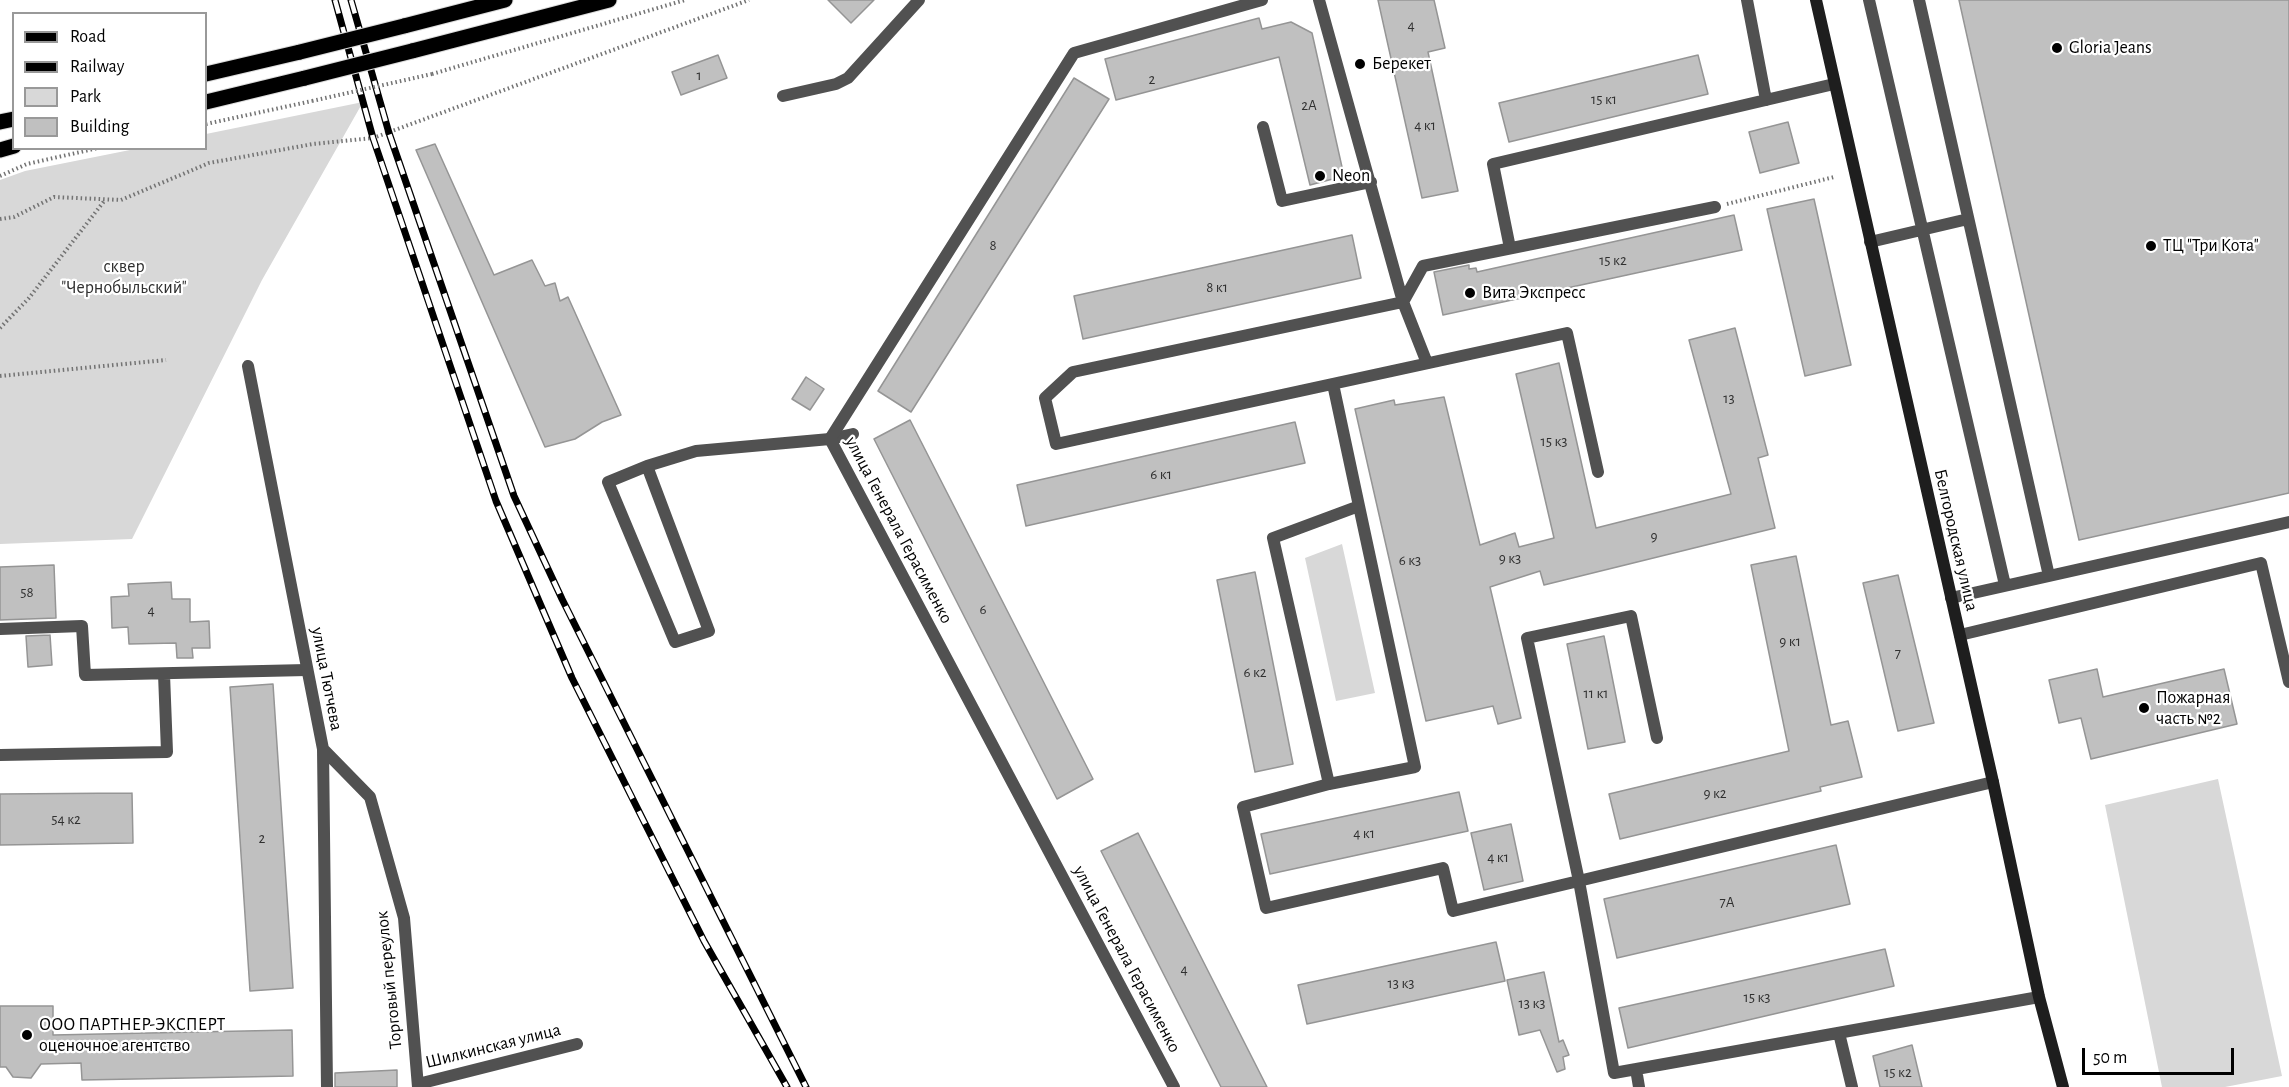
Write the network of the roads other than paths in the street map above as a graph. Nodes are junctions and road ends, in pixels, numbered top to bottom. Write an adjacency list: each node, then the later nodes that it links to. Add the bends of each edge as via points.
1 (505, 0): 10 (main road, bridge)
2 (609, 0): 14 (main road, bridge)
3 (919, 0): 12 (street, via 848,78)
4 (1262, 0): 27 (street, улица Генерала Герасименко, via 1074,53)
5 (1319, 0): 16 (street)
6 (1747, 0): 13 (street)
7 (1816, 0): 11 (main road, Белгородская улица)
8 (1869, 0): 19 (street)
9 (1919, 0): 18 (street)
10 (207, 74)
11 (1834, 84): 13 (street); 20 (main road, Белгородская улица)
12 (783, 96)
13 (1766, 100): 21 (street, via 1493,164)
14 (207, 102)
15 (1263, 127): 16 (street, via 1282,201)
16 (1371, 182): 22 (street)
17 (1715, 207): 21 (street)
18 (1968, 219): 19 (street); 32 (street)
19 (1923, 231): 20 (street); 33 (street)
20 (1870, 242): 34 (main road, Белгородская улица)
21 (1510, 248): 22 (street, via 1423,266)
22 (1402, 302): 23 (street); 25 (street, via 1073,372 1045,398 1056,444)
23 (1427, 363): 25 (street); 29 (street, via 1567,333)
24 (248, 366): 37 (street, улица Тютчева)
25 (1333, 384): 30 (street)
26 (853, 434): 27 (street)
27 (830, 440): 28 (street, via 696,451); 52 (street, улица Генерала Герасименко)
28 (647, 466): 28 (street, via 608,482 675,642 709,631)
29 (1598, 472)
30 (1359, 506): 44 (street, via 1273,538); 44 (street, via 1415,767)
31 (2289, 522): 32 (street)
32 (2049, 576): 33 (street)
33 (2005, 585): 34 (street)
34 (1951, 598): 36 (main road, Белгородская улица)
35 (0, 629): 38 (street, via 82,626 85,675)
36 (1960, 635): 39 (street, via 2261,563); 43 (main road, Белгородская улица)
37 (307, 670): 38 (street); 41 (street, улица Тютчева)
38 (164, 674): 42 (street, via 167,752)
39 (2289, 682)
40 (1657, 738): 45 (street, via 1631,615 1527,638)
41 (323, 749): 50 (street, Торговый переулок, via 370,797 404,918); 51 (street, улица Тютчева)
42 (0, 755)
43 (1993, 782): 45 (street); 46 (main road, Белгородская улица)
44 (1329, 784): 45 (street, via 1243,807 1266,909 1443,868 1453,911)
45 (1579, 881): 49 (street, via 1614,1073)
46 (2039, 997): 47 (street); 55 (main road, Белгородская улица)
47 (1839, 1033): 49 (street); 54 (street)
48 (577, 1044): 50 (street, Шилкинская улица)
49 (1636, 1069): 53 (street)
50 (418, 1085)
51 (327, 1087)
52 (1174, 1087)
53 (1639, 1087)
54 (1852, 1087)
55 (2062, 1087)

